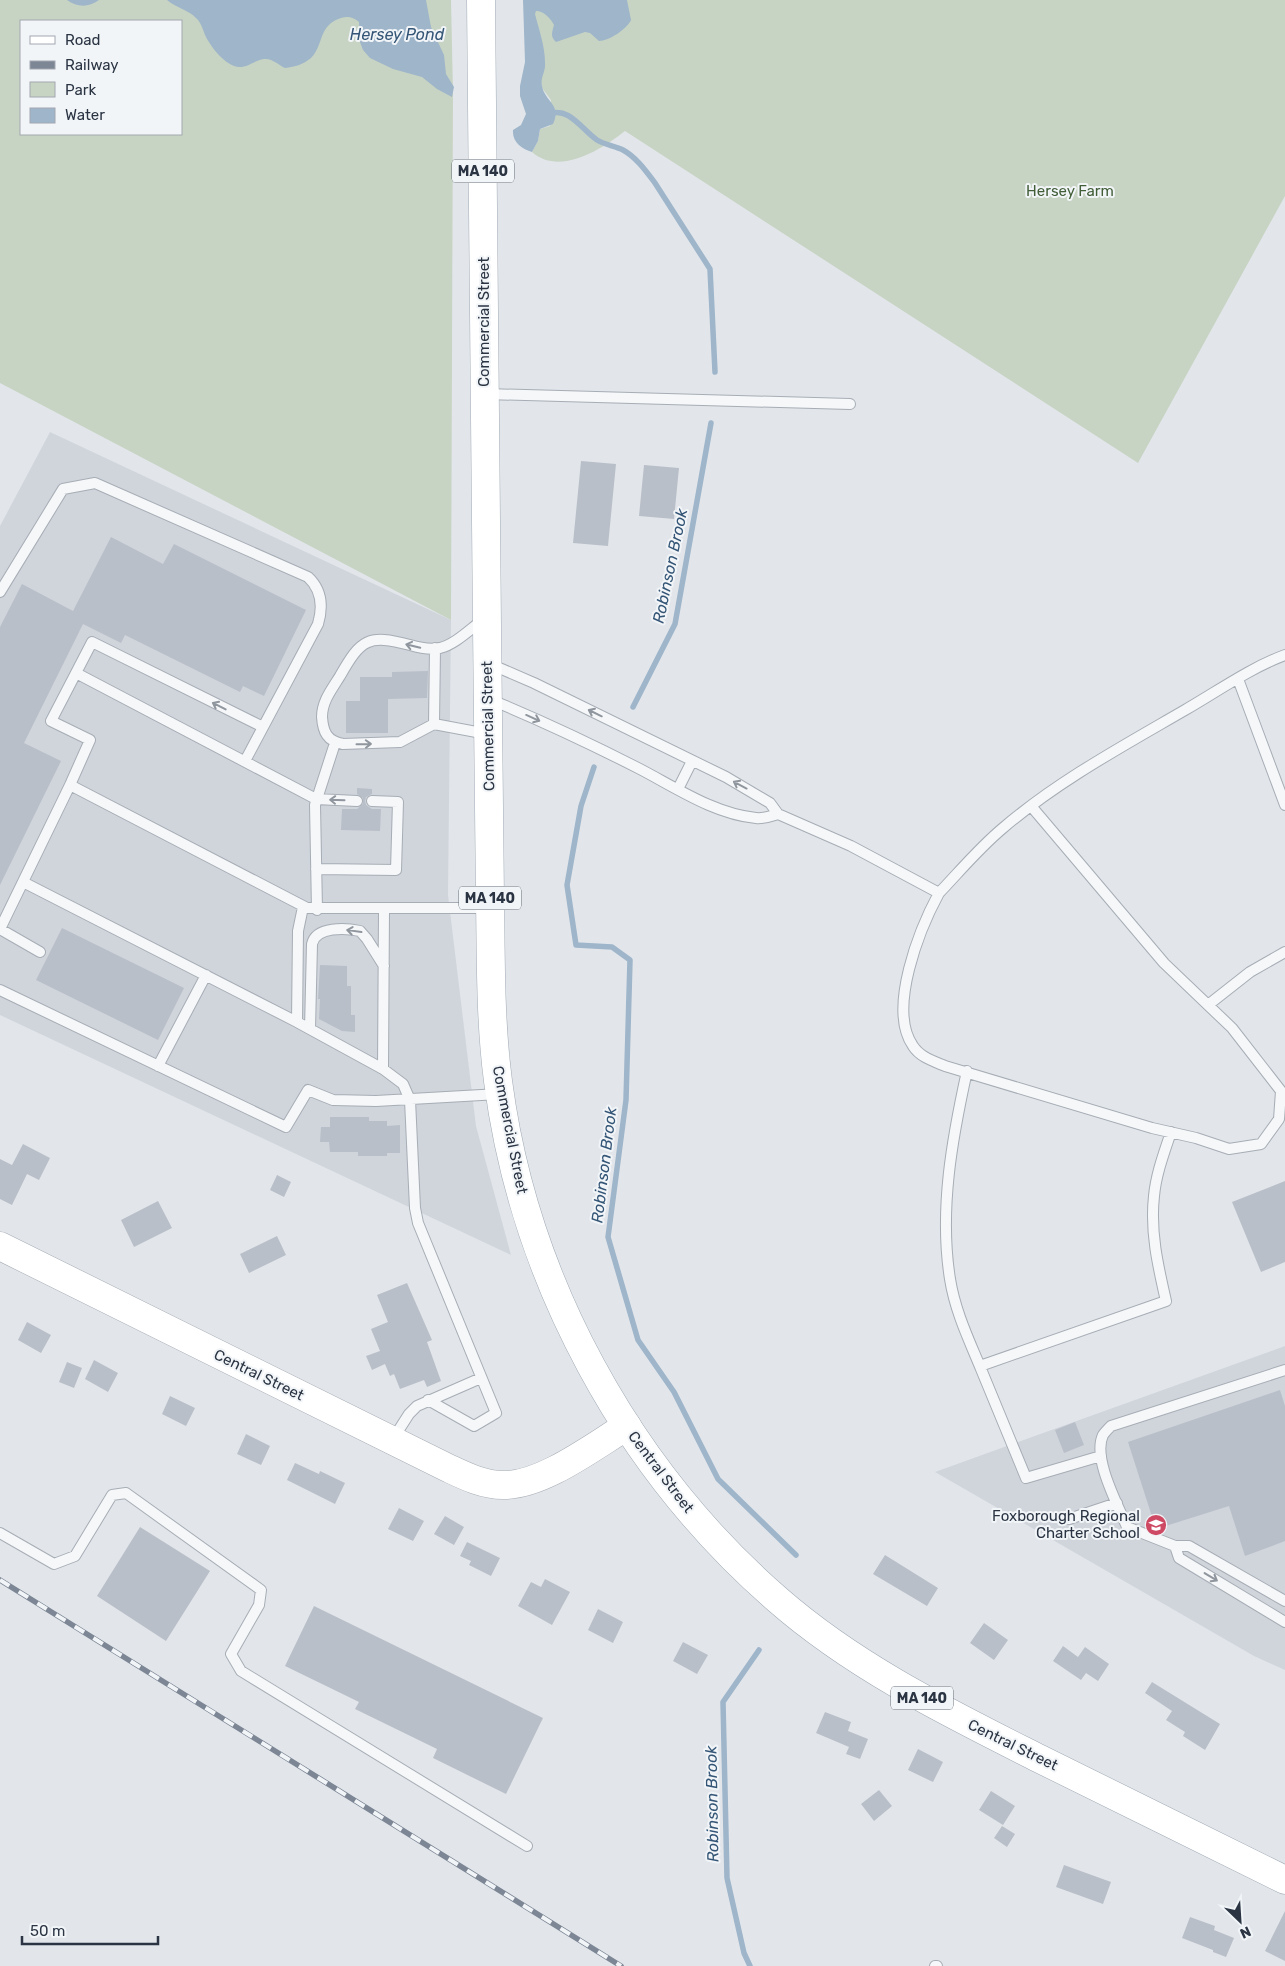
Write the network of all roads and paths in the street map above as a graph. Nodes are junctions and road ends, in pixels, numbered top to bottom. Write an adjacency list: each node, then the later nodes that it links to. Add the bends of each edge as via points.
1 (481, 0): 2 (main road, Commercial Street / MA 140)
2 (484, 394): 3 (lane); 5 (main road, Commercial Street / MA 140)
3 (850, 404)
4 (0, 592): 13 (lane, via 63,489 96,483 308,577 314,582 320,598 318,624)
5 (487, 617): 6 (lane, via 455,640); 8 (main road, Commercial Street / MA 140)
6 (435, 648): 12 (lane); 15 (lane, one-way to 15, via 420,648 381,638 359,648 323,707 325,732)
7 (1285, 654): 10 (lane)
8 (488, 663): 11 (main road, Commercial Street / MA 140); 17 (lane, one-way to 8)
9 (76, 673): 13 (lane, one-way to 9, via 92,642); 16 (lane); 18 (lane, via 51,721 90,740)
10 (1238, 680): 23 (lane); 24 (lane, via 1098,762)
11 (488, 699): 14 (main road, Commercial Street / MA 140); 19 (lane, one-way to 19, via 601,749)
12 (434, 724): 14 (lane); 15 (lane, one-way to 12, via 393,743)
13 (263, 727): 16 (lane)
14 (489, 735): 30 (main road, Commercial Street / MA 140)
15 (335, 743): 20 (lane)
16 (245, 761): 20 (lane)
17 (692, 762): 19 (lane); 25 (lane, one-way to 17, via 759,795)
18 (70, 785): 27 (lane); 29 (lane)
19 (678, 789): 25 (lane, via 736,814 757,818)
20 (316, 800): 21 (lane, one-way to 20); 26 (lane)
21 (357, 800)
22 (372, 801): 26 (lane, via 398,802 396,870)
23 (1285, 805)
24 (1031, 806): 28 (lane, via 990,840); 39 (lane, via 1164,963)
25 (778, 814): 28 (lane, via 851,846)
26 (316, 869): 31 (lane)
27 (23, 882): 33 (lane); 37 (lane)
28 (939, 893): 44 (lane, via 918,938 905,994 904,1024 909,1040 924,1056 945,1066)
29 (303, 907): 31 (lane); 40 (lane, via 298,931)
30 (490, 908): 32 (lane); 45 (main road, Commercial Street / MA 140, via 493,1025)
31 (317, 910): 32 (lane)
32 (384, 910): 36 (lane)
33 (0, 929): 34 (lane)
34 (40, 952)
35 (1285, 952): 39 (lane, via 1250,972)
36 (384, 966): 41 (lane, one-way to 41, via 360,931 329,930 318,934 312,944); 43 (lane)
37 (206, 975): 40 (lane); 42 (lane)
38 (0, 990): 42 (lane)
39 (1208, 1005): 47 (lane, via 1232,1028 1281,1091 1279,1119 1261,1144 1229,1149)
40 (297, 1022): 41 (lane)
41 (310, 1029): 43 (lane)
42 (158, 1066): 46 (lane, via 286,1127 308,1090 342,1101)
43 (383, 1069): 46 (lane, via 403,1084)
44 (967, 1071): 47 (lane); 49 (lane, via 954,1130 947,1232 950,1279 964,1331)
45 (500, 1094): 46 (lane); 53 (main road, Commercial Street / MA 140, via 512,1160 550,1278 579,1343)
46 (410, 1100): 51 (lane, via 418,1223)
47 (1171, 1132): 49 (lane, via 1159,1168 1153,1228 1166,1301)
48 (0, 1246): 54 (main road, Central Street)
49 (980, 1366): 55 (lane, via 1026,1478)
50 (1285, 1370): 55 (lane, via 1111,1426 1103,1435)
51 (481, 1378): 52 (lane); 52 (lane, via 496,1413 474,1426)
52 (428, 1400): 54 (lane, via 412,1409)
53 (627, 1426): 54 (main road, Central Street, via 545,1474 504,1485 472,1479); 63 (main road, Central Street / MA 140, via 664,1479 720,1545 775,1598 830,1641 902,1687 967,1722)
54 (392, 1440)
55 (1102, 1456): 56 (lane)
56 (1117, 1503): 57 (lane); 59 (lane, via 1127,1527)
57 (1069, 1519)
58 (0, 1533): 62 (lane, via 54,1564 75,1556 112,1495 126,1493 261,1590 259,1605 231,1654 241,1671)
59 (1175, 1546): 60 (lane, via 1189,1546); 61 (lane, one-way to 61, via 1180,1558)
60 (1285, 1601)
61 (1285, 1622)
62 (527, 1846)
63 (1285, 1880)

